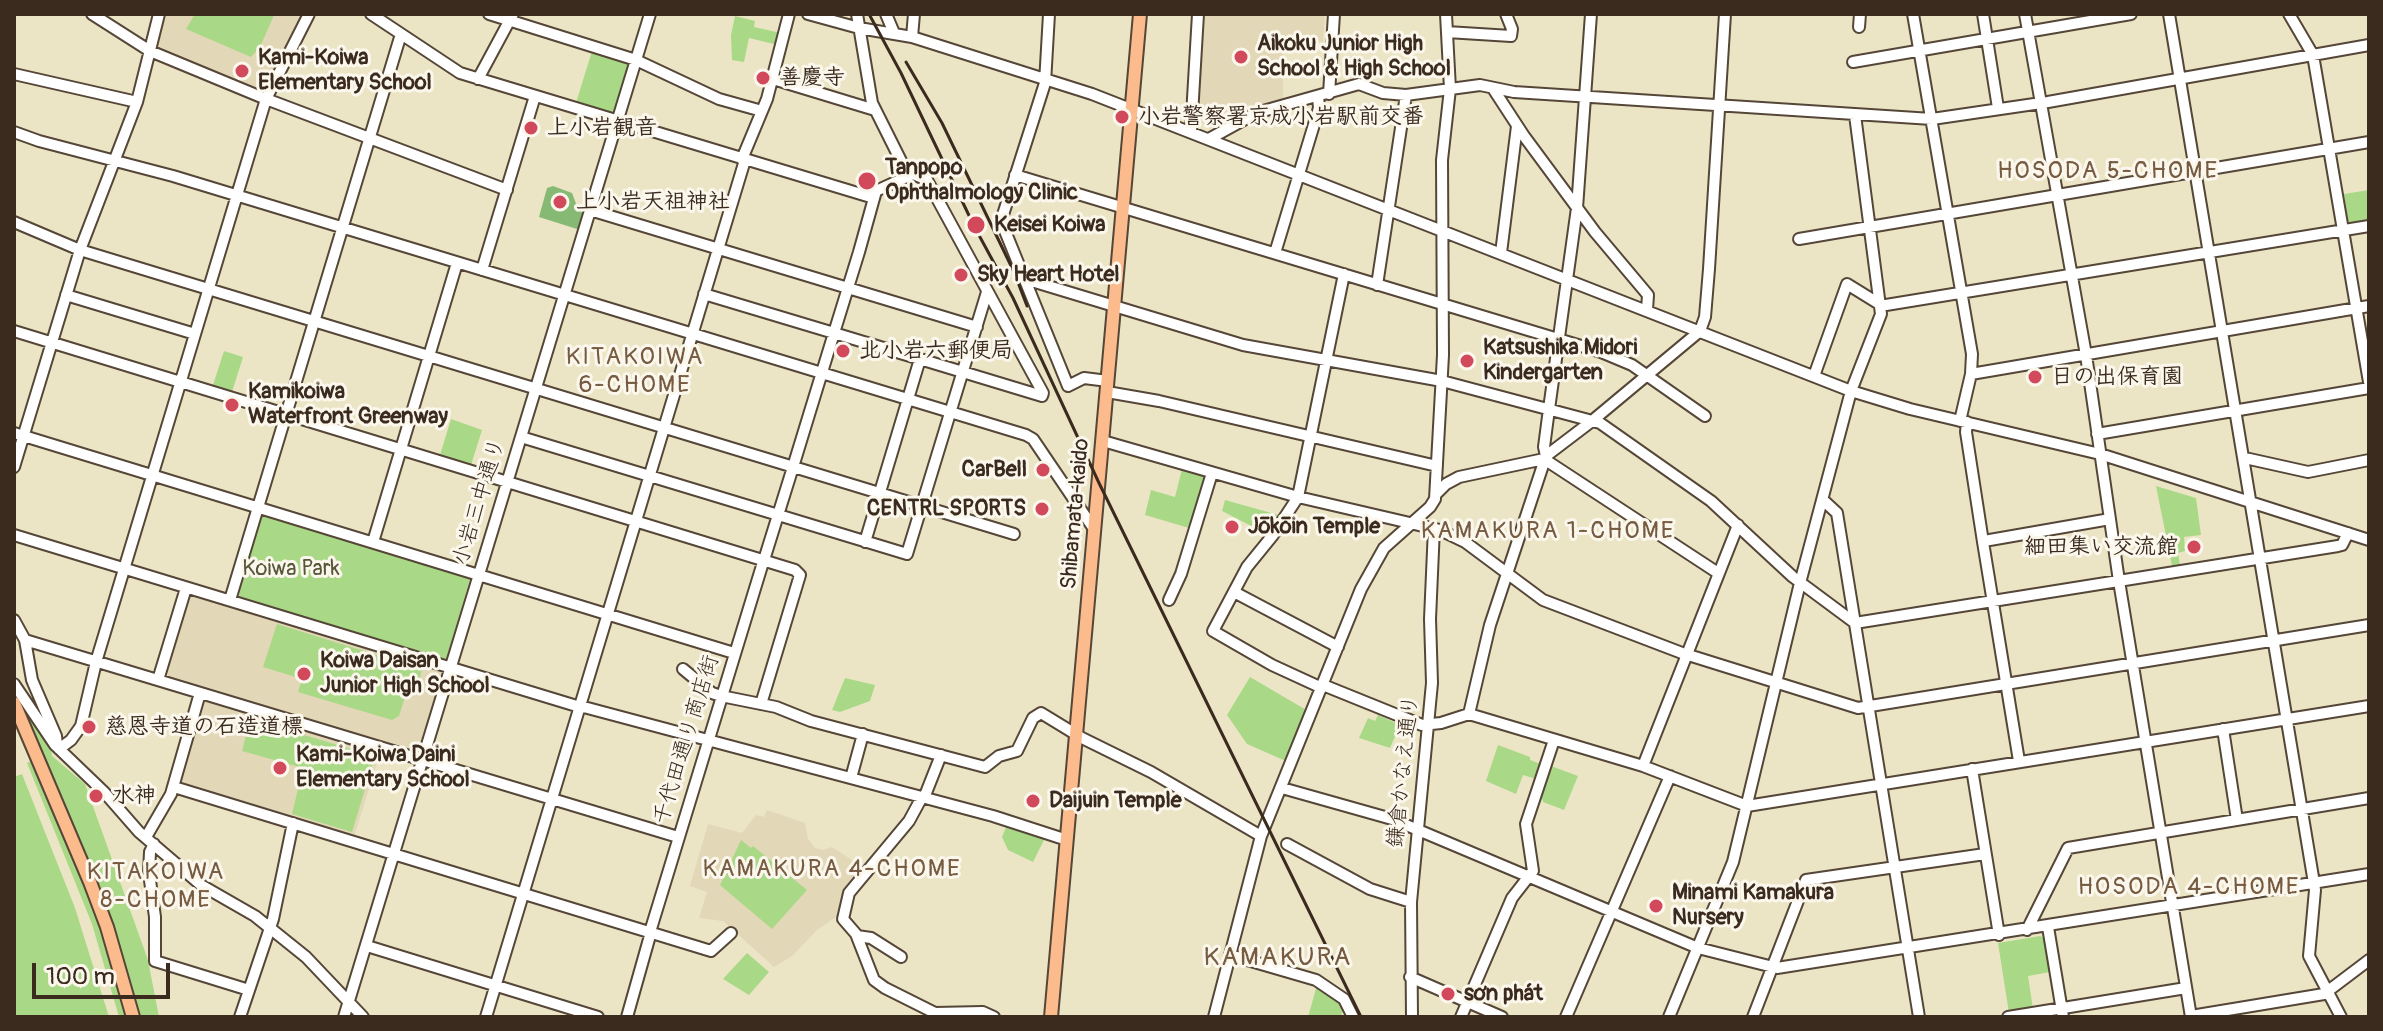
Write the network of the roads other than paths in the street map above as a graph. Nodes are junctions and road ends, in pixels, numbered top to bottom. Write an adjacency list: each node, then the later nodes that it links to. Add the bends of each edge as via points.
1 (92, 14): 39 (street)
2 (159, 14): 39 (street)
3 (309, 14): 54 (street)
4 (371, 14): 34 (street)
5 (489, 14): 27 (street)
6 (650, 14): 41 (street, 小岩三中通り)
7 (789, 14): 46 (street)
8 (808, 14): 30 (street)
9 (857, 14): 30 (street)
10 (886, 14): 33 (street)
11 (914, 14): 35 (street)
12 (1049, 14): 44 (street)
13 (1140, 14): 59 (main road, Shibamata-kaido)
14 (1198, 14): 67 (street)
15 (1334, 14): 50 (street)
16 (1446, 14): 31 (street)
17 (1506, 14): 31 (street, via 1511,36)
18 (1591, 14): 52 (street)
19 (1725, 14): 57 (street)
20 (1860, 14): 29 (street)
21 (1913, 14): 38 (street)
22 (1983, 14): 36 (street)
23 (2025, 14): 32 (street)
24 (2127, 14): 28 (street)
25 (2169, 14): 47 (street)
26 (2289, 14): 40 (street)
27 (511, 18): 41 (street); 45 (street)
28 (2078, 19): 32 (street)
29 (1859, 27)
30 (859, 28): 33 (street); 60 (street)
31 (1447, 32): 48 (street)
32 (2028, 32): 36 (street); 56 (street)
33 (894, 33): 35 (street)
34 (401, 34): 45 (street, via 457,72); 68 (street)
35 (912, 37): 44 (street)
36 (1987, 39): 38 (street); 58 (street)
37 (2369, 45): 40 (street)
38 (1919, 49): 42 (street); 63 (street)
39 (150, 51): 54 (street); 55 (street)
40 (2313, 55): 47 (street); 71 (street)
41 (636, 60): 61 (street, via 719,99); 64 (street, 小岩三中通り)
42 (1853, 62)
43 (14, 74): 55 (street)
44 (1046, 77): 59 (street); 77 (street)
45 (478, 79): 53 (street)
46 (773, 79): 60 (street); 61 (street)
47 (2180, 79): 56 (street); 74 (street)
48 (1450, 89): 49 (street, via 1480,85); 51 (street); 91 (street)
49 (1497, 90): 52 (street); 65 (street)
50 (1326, 93): 51 (street, via 1359,84); 69 (street, via 1256,113); 75 (street)
51 (1406, 95): 85 (street)
52 (1585, 95): 57 (street); 83 (street)
53 (535, 96): 64 (street); 78 (street)
54 (266, 99): 68 (street); 80 (street)
55 (137, 102): 73 (street)
56 (2041, 102): 58 (street); 79 (street)
57 (1719, 105): 62 (street); 122 (street)
58 (1998, 108): 63 (street)
59 (1132, 109): 67 (street); 82 (main road, Shibamata-kaido)
60 (875, 110): 76 (street)
61 (762, 111): 72 (street)
62 (1855, 115): 63 (street); 88 (street)
63 (1932, 119): 86 (street)
64 (618, 121): 72 (street); 84 (street, 小岩三中通り)
65 (1517, 126): 83 (street); 98 (street)
66 (14, 132): 73 (street)
67 (1191, 132): 69 (street)
68 (369, 138): 78 (street); 90 (street)
69 (1209, 139): 75 (street)
70 (2369, 142): 71 (street)
71 (2330, 148): 74 (street); 92 (street)
72 (744, 159): 81 (street); 94 (street)
73 (114, 160): 80 (street); 95 (street)
74 (2196, 171): 79 (street); 96 (street)
75 (1299, 174): 85 (street); 97 (street)
76 (908, 175): 81 (street, via 876,191); 108 (street, via 920,175 929,184)
77 (1015, 175): 82 (street); 103 (street, via 1001,221)
78 (507, 190): 100 (street)
79 (2057, 193): 86 (street); 102 (street)
80 (237, 196): 90 (street); 107 (street)
81 (874, 198): 106 (street, 千代田通り商店街)
82 (1124, 207): 97 (street); 113 (main road, Shibamata-kaido)
83 (1577, 208): 104 (street); 118 (street, via 1648,295)
84 (590, 210): 94 (street); 112 (street, 小岩三中通り)
85 (1389, 210): 91 (street); 105 (street)
86 (1947, 213): 88 (street); 109 (street)
87 (14, 222): 95 (street)
88 (1870, 226): 93 (street); 115 (street)
89 (2369, 226): 92 (street)
90 (342, 227): 99 (street); 119 (street)
91 (1441, 230): 98 (street); 114 (street)
92 (2344, 231): 96 (street); 117 (street)
93 (1799, 239)
94 (718, 249): 106 (street); 110 (street)
95 (80, 250): 107 (street); 111 (street)
96 (2210, 251): 102 (street); 123 (street)
97 (1275, 253): 101 (street)
98 (1501, 253): 104 (street)
99 (457, 263): 100 (street); 130 (street)
100 (482, 270): 112 (street)
101 (1344, 274): 105 (street); 132 (street)
102 (2071, 275): 109 (street); 129 (street)
103 (1025, 279): 113 (street); 141 (street, via 1068,386 1084,378)
104 (1567, 279): 118 (street); 127 (street)
105 (1377, 285): 114 (street)
106 (848, 288): 120 (street); 124 (street, 千代田通り商店街)
107 (208, 289): 119 (street); 125 (street)
108 (987, 292): 120 (street); 133 (street, via 1043,393)
109 (1962, 293): 115 (street); 135 (street)
110 (704, 294): 124 (street); 126 (street)
111 (66, 295): 125 (street); 128 (street)
112 (564, 295): 126 (street); 142 (street, 小岩三中通り)
113 (1115, 304): 132 (street, via 1243,345); 141 (main road, Shibamata-kaido)
114 (1442, 305): 127 (street); 138 (street)
115 (1881, 305): 137 (street, via 1847,284); 144 (street)
116 (2369, 306): 117 (street)
117 (2357, 309): 123 (street); 140 (street)
118 (1647, 310): 122 (street)
119 (314, 320): 130 (street); 149 (street)
120 (977, 327): 133 (street)
121 (14, 331): 128 (street)
122 (1700, 331): 136 (street); 137 (street)
123 (2223, 331): 129 (street); 147 (street)
124 (834, 333): 131 (street); 134 (street, 千代田通り商店街)
125 (195, 334): 139 (street)
126 (692, 334): 134 (street); 153 (street)
127 (1559, 339): 136 (street, via 1614,357); 146 (street)
128 (51, 342): 139 (street); 155 (street)
129 (2086, 355): 135 (street); 154 (street)
130 (429, 356): 142 (street); 159 (street)
131 (920, 359): 133 (street); 145 (street)
132 (1326, 360): 138 (street); 156 (street)
133 (963, 372): 148 (street)
134 (822, 373): 145 (street); 166 (street, 千代田通り商店街)
135 (1971, 374): 152 (street)
136 (1646, 376): 150 (street); 151 (street)
137 (1814, 376): 144 (street)
138 (1442, 381): 146 (street); 164 (street)
139 (180, 382): 149 (street); 168 (street)
140 (2369, 382)
141 (1108, 386): 156 (street); 158 (main road, Shibamata-kaido)
142 (536, 388): 153 (street); 157 (street, 小岩三中通り)
143 (2369, 388): 147 (street)
144 (1851, 391): 152 (street); 174 (street)
145 (909, 400): 148 (street); 171 (street)
146 (1549, 409): 151 (street); 161 (street)
147 (2236, 410): 154 (street); 162 (street)
148 (951, 412): 176 (street); 184 (street, via 1030,437)
149 (285, 414): 159 (street); 177 (street)
150 (1705, 416)
151 (1592, 421): 161 (street); 182 (street)
152 (1963, 422): 160 (street); 189 (street)
153 (664, 427): 166 (street); 169 (street)
154 (2097, 434): 160 (street)
155 (19, 435): 165 (street); 168 (street)
156 (1312, 436): 164 (street); 172 (street)
157 (521, 437): 169 (street); 170 (street, 小岩三中通り)
158 (1103, 441): 167 (street); 184 (main road, Shibamata-kaido)
159 (401, 449): 170 (street); 190 (street)
160 (2100, 454): 175 (street); 179 (street)
161 (1545, 458): 173 (street, via 1459,477); 195 (street); 196 (street)
162 (2245, 458): 163 (street, via 2308,472); 175 (street)
163 (2369, 460)
164 (1437, 466): 173 (street)
165 (14, 467)
166 (793, 467): 171 (street); 178 (street, 千代田通り商店街)
167 (1212, 473): 172 (street); 203 (street)
168 (152, 475): 177 (street); 194 (street)
169 (649, 476): 178 (street); 180 (street)
170 (507, 481): 180 (street); 197 (street, 小岩三中通り)
171 (881, 493): 176 (street); 191 (street)
172 (1298, 497): 181 (street); 201 (street)
173 (1434, 499): 181 (street)
174 (1823, 500): 199 (street); 207 (street, via 1837,513)
175 (2252, 501): 185 (street); 192 (street)
176 (923, 506): 186 (street); 191 (street, via 907,554)
177 (257, 507): 190 (street); 202 (street)
178 (778, 516): 191 (street); 193 (street, 千代田通り商店街)
179 (2110, 519): 189 (street); 198 (street)
180 (636, 520): 193 (street); 205 (street)
181 (1411, 523): 183 (street); 211 (street, via 1371,569)
182 (1738, 525): 196 (street); 199 (street)
183 (1434, 528): 195 (street); 232 (street, 鎌倉かなえ通り)
184 (1094, 529): 235 (main road, Shibamata-kaido)
185 (2348, 533): 188 (street); 192 (street, via 2342,545)
186 (1014, 534)
187 (14, 535): 194 (street)
188 (2369, 540)
189 (1984, 541): 204 (street)
190 (373, 542): 197 (street)
191 (865, 542)
192 (2261, 559): 198 (street); 210 (street)
193 (764, 560): 212 (street, 千代田通り商店街); 226 (street, via 800,575)
194 (124, 568): 200 (street); 214 (street)
195 (1507, 573): 213 (street, via 1543,600); 230 (street)
196 (1718, 573): 213 (street)
197 (479, 574): 205 (street); 216 (street, 小岩三中通り)
198 (2119, 581): 204 (street); 215 (street)
199 (1800, 583): 207 (street); 219 (street)
200 (186, 588): 202 (street); 218 (street)
201 (1234, 592): 211 (street); 222 (street, via 1213,631)
202 (230, 600): 216 (street)
203 (1169, 600)
204 (1993, 601): 207 (street); 220 (street)
205 (608, 614): 212 (street); 227 (street)
206 (14, 620): 209 (street)
207 (1855, 623): 228 (street)
208 (2369, 625): 210 (street)
209 (25, 640): 214 (street); 239 (street, via 32,680)
210 (2274, 640): 215 (street); 231 (street)
211 (1338, 647): 222 (street)
212 (734, 653): 224 (street, 千代田通り商店街)
213 (1687, 655): 219 (street); 243 (street)
214 (96, 662): 218 (street); 239 (street, via 81,726)
215 (2133, 664): 220 (street); 238 (street)
216 (452, 667): 227 (street); 241 (street, 小岩三中通り)
217 (683, 669): 224 (street)
218 (158, 680): 223 (street)
219 (1777, 683): 228 (street, via 1858,708); 253 (street)
220 (2007, 683): 228 (street); 242 (street)
221 (14, 684): 239 (street)
222 (1322, 686): 232 (street); 249 (street)
223 (200, 693): 241 (street); 248 (street)
224 (721, 696): 226 (street); 236 (street, 千代田通り商店街)
225 (14, 703): 297 (main road, via 90,882)
226 (761, 704): 234 (street)
227 (580, 706): 236 (street); 252 (street)
228 (1869, 706): 247 (street)
229 (2369, 706): 231 (street)
230 (1469, 714): 232 (street); 237 (street)
231 (2287, 719): 233 (street); 254 (street)
232 (1429, 725): 257 (street, 鎌倉かなえ通り)
233 (2223, 729): 238 (street); 255 (street)
234 (863, 734): 240 (street); 246 (street)
235 (1076, 735): 240 (street, via 1041,713 1033,718 1017,751 985,767); 259 (street); 261 (main road, Shibamata-kaido)
236 (709, 739): 246 (street); 260 (street, 千代田通り商店街)
237 (1554, 740): 243 (street); 268 (street, via 1526,824 1533,867)
238 (2145, 741): 242 (street); 258 (street)
239 (58, 748): 262 (street)
240 (941, 755): 250 (street)
241 (423, 761): 252 (street); 264 (street, 小岩三中通り)
242 (2019, 761): 244 (street)
243 (1643, 766): 245 (street)
244 (1972, 769): 247 (street); 265 (street)
245 (1670, 776): 253 (street); 273 (street)
246 (851, 778): 250 (street)
247 (1881, 784): 253 (street); 266 (street)
248 (174, 787): 256 (street); 262 (street)
249 (1282, 788): 257 (street); 259 (street)
250 (923, 797): 261 (street); 280 (street, via 849,893 843,919)
251 (2369, 798): 254 (street)
252 (553, 801): 260 (street); 270 (street)
253 (1747, 806): 282 (street, via 1729,874)
254 (2302, 809): 255 (street); 269 (street)
255 (2237, 820): 258 (street)
256 (293, 823): 264 (street); 275 (street)
257 (1418, 829): 268 (street); 271 (street, 鎌倉かなえ通り)
258 (2160, 832): 272 (street); 276 (street, via 2068,848)
259 (1261, 836): 284 (street)
260 (678, 837): 277 (street, 千代田通り商店街)
261 (1067, 840): 305 (main road, Shibamata-kaido)
262 (150, 841): 275 (street, via 201,885); 291 (street, via 155,961)
263 (1287, 844): 271 (street, via 1370,889)
264 (395, 854): 270 (street); 281 (street, 小岩三中通り)
265 (1985, 854): 266 (street); 279 (street)
266 (1894, 867): 283 (street); 287 (street, via 1806,880)
267 (2369, 874): 269 (street)
268 (1529, 877): 273 (street); 294 (street, via 1512,898)
269 (2314, 883): 272 (street); 292 (street, via 2309,956)
270 (524, 893): 277 (street); 289 (street)
271 (1411, 902): 288 (street, 鎌倉かなえ通り)
272 (2174, 906): 274 (street); 290 (street)
273 (1612, 912): 282 (street); 311 (street)
274 (2048, 927): 276 (street); 295 (street)
275 (270, 929): 291 (street); 293 (street, via 306,957)
276 (2027, 930): 279 (street)
277 (651, 932): 278 (street, via 713,951); 303 (street, 千代田通り商店街)
278 (731, 933)
279 (1999, 935): 283 (street)
280 (857, 936): 285 (street, via 871,938); 304 (street, via 874,980 885,988 935,1013 983,1012)
281 (367, 946): 289 (street); 293 (street, 小岩三中通り)
282 (1698, 948): 287 (street); 312 (street)
283 (1909, 948): 287 (street); 314 (street)
284 (1230, 955): 306 (street); 307 (street, via 1316,980 1344,999)
285 (901, 957)
286 (2369, 960): 292 (street)
287 (1772, 967): 313 (street)
288 (1410, 977): 294 (street); 308 (street, 鎌倉かなえ通り)
289 (496, 986): 301 (street); 302 (street)
290 (2186, 988): 295 (street); 296 (street)
291 (249, 990): 298 (street)
292 (2327, 992): 296 (street); 316 (street)
293 (348, 1002): 299 (street, 小岩三中通り); 300 (street)
294 (1467, 1002): 309 (street); 310 (street)
295 (2062, 1013): 315 (street)
296 (2191, 1016)
297 (133, 1017)
298 (240, 1017)
299 (344, 1017)
300 (363, 1017)
301 (486, 1017)
302 (598, 1017)
303 (627, 1017)
304 (994, 1017)
305 (1051, 1017)
306 (1214, 1017)
307 (1353, 1017)
308 (1412, 1017)
309 (1461, 1017)
310 (1502, 1017)
311 (1566, 1017)
312 (1669, 1017)
313 (1753, 1017)
314 (1919, 1017)
315 (2008, 1017)
316 (2341, 1017)

